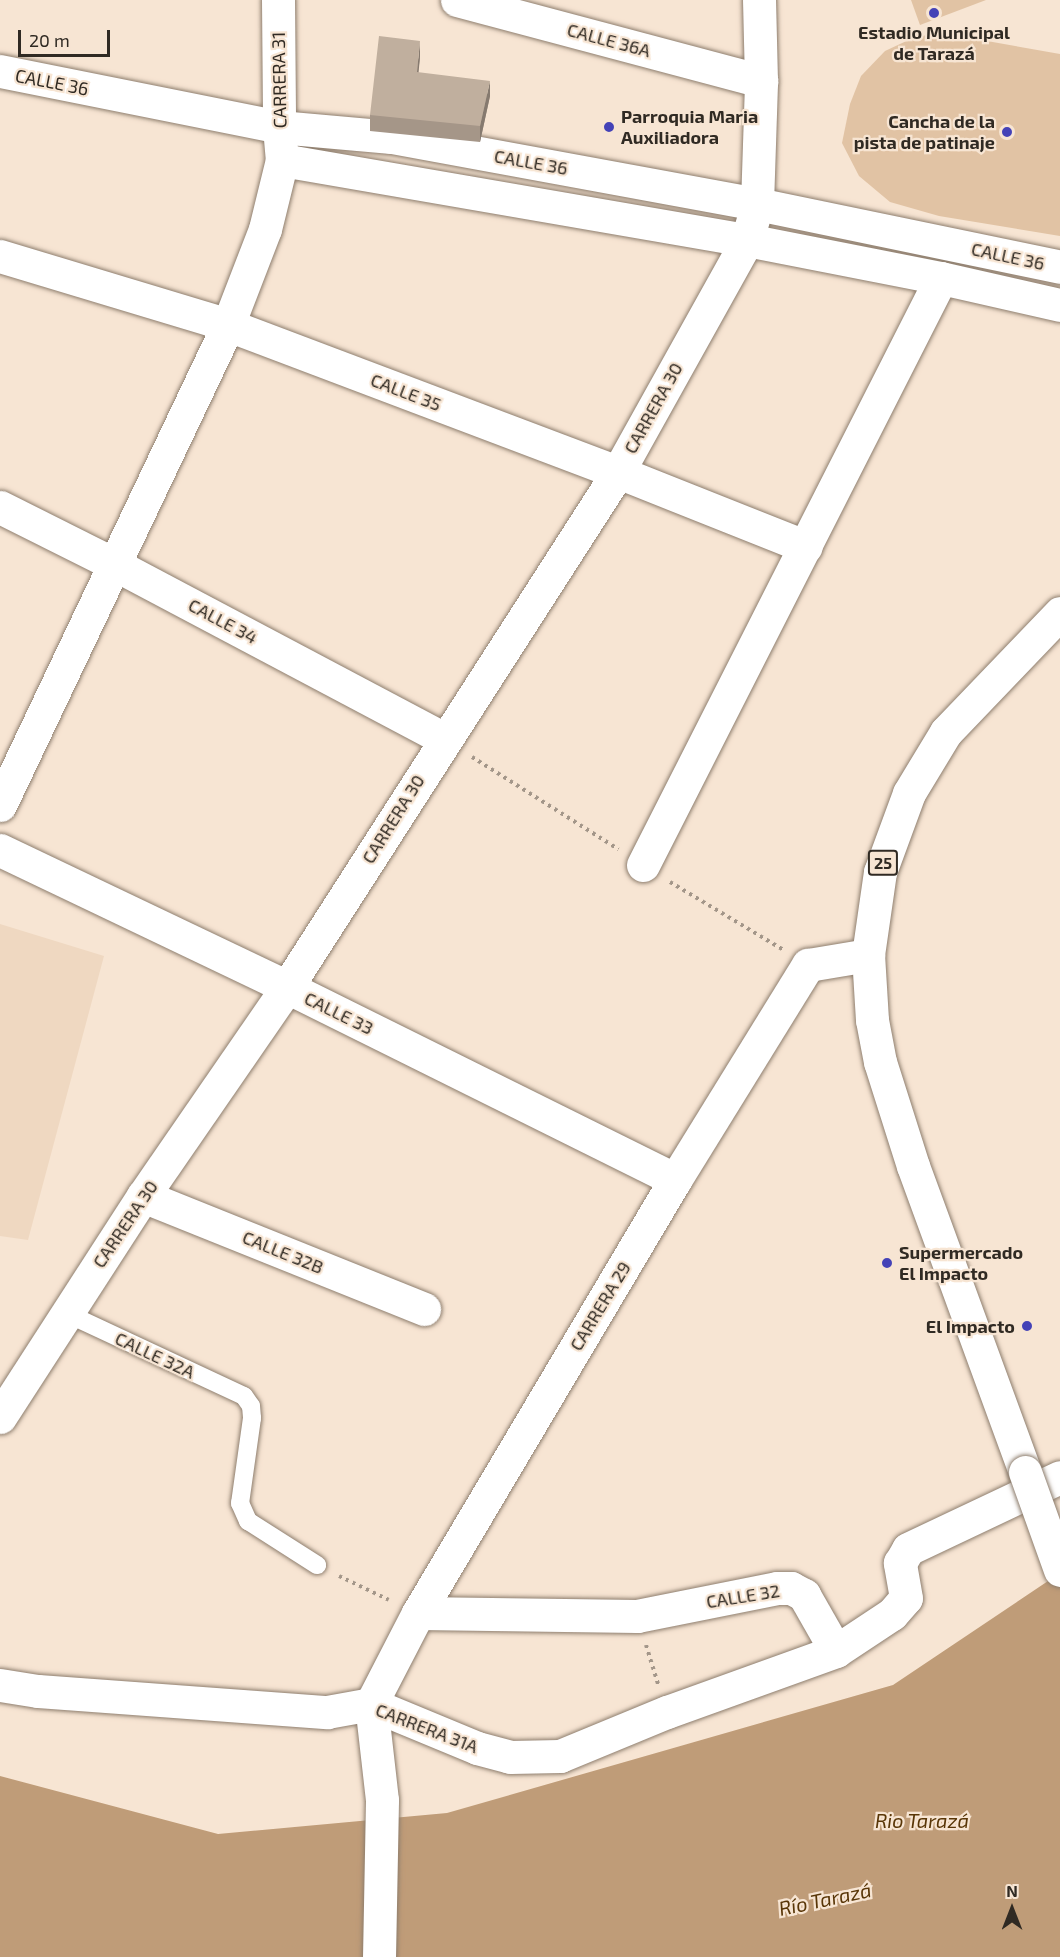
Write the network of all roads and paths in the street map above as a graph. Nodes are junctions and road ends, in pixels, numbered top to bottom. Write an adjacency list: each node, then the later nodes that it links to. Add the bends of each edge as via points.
1 (278, 0): 6 (street, CARRERA 31)
2 (457, 0): 5 (street, CALLE 36A)
3 (759, 0): 5 (street, CARRERA 30)
4 (0, 71): 6 (street, CALLE 36)
5 (761, 81): 8 (street, CARRERA 30)
6 (279, 127): 7 (street, CARRERA 31); 8 (street, CALLE 36, via 392,137)
7 (282, 160): 9 (street, CALLE 36); 14 (street, CARRERA 31, via 265,229)
8 (757, 204): 9 (street, CARRERA 30); 11 (street, CALLE 36)
9 (747, 240): 12 (street, CALLE 36); 15 (street, CARRERA 30)
10 (0, 256): 14 (street, CALLE 35)
11 (1060, 267)
12 (941, 278): 13 (street, CALLE 36); 17 (street)
13 (1060, 305)
14 (228, 324): 15 (street, CALLE 35); 18 (street, CARRERA 31)
15 (618, 472): 17 (street, CALLE 35); 20 (street, CARRERA 30)
16 (0, 507): 18 (street, CALLE 34)
17 (807, 547): 23 (street)
18 (114, 564): 20 (street, CALLE 34); 21 (street, CARRERA 31)
19 (1060, 614): 24 (street, 25, via 946,732 909,793 880,872)
20 (444, 739): 25 (street, CARRERA 30)
21 (0, 805)
22 (0, 850): 25 (street, CALLE 33)
23 (643, 865)
24 (868, 955): 26 (street, CARRERA 29, via 808,965); 33 (street, 25, bridge, via 872,1020 880,1062 913,1166)
25 (287, 987): 26 (street, CALLE 33); 27 (street, CARRERA 30)
26 (675, 1180): 34 (street, CARRERA 29)
27 (143, 1196): 28 (street, CALLE 32B); 29 (street, CARRERA 30)
28 (424, 1309)
29 (66, 1313): 30 (street, CARRERA 30); 32 (lane, CALLE 32A, via 244,1396 251,1406 252,1418 240,1503 248,1521)
30 (0, 1417)
31 (1060, 1477): 36 (street, via 908,1549 900,1563 906,1598 892,1614)
32 (317, 1565): 34 (path)
33 (1060, 1570)
34 (418, 1613): 35 (street, CALLE 32); 38 (street, CARRERA 29)
35 (637, 1616): 36 (street, CALLE 32, via 791,1588 804,1595); 39 (path)
36 (836, 1651): 39 (street, CARRERA 31A)
37 (0, 1685): 38 (street, CARRERA 31A, via 327,1712)
38 (371, 1704): 39 (street, CARRERA 31A, via 477,1748 510,1757 560,1756); 40 (street, via 382,1800)
39 (667, 1712)
40 (379, 1957)

